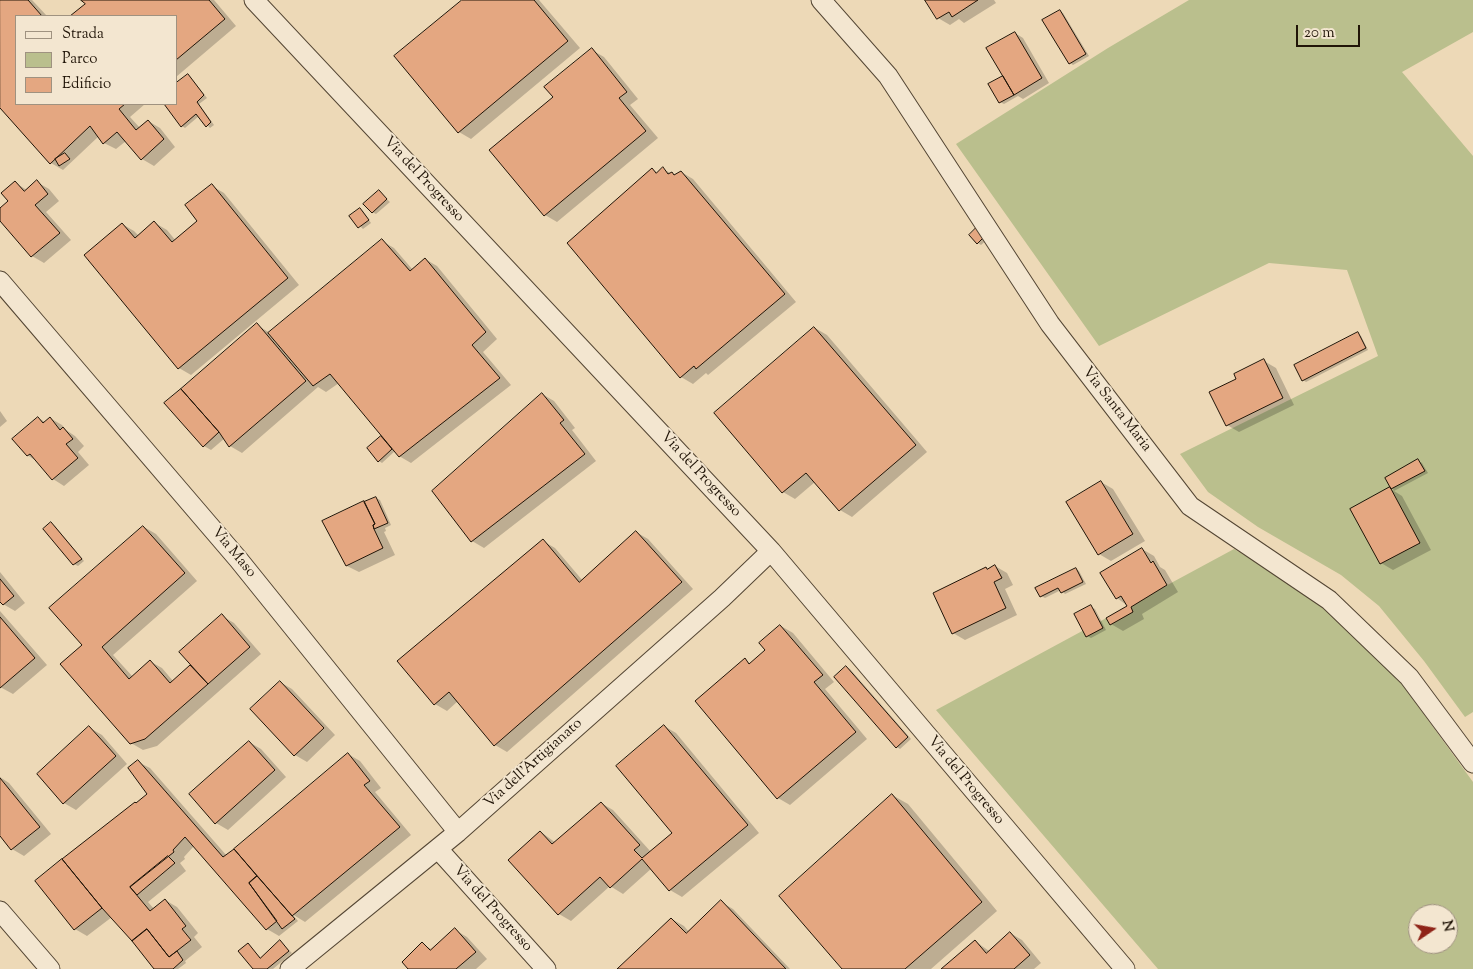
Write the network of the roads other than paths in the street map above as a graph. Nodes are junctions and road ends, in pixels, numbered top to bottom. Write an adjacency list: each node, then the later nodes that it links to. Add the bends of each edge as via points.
1 (254, 0): 4 (street, Via del Progresso)
2 (821, 0): 5 (street, Via Santa Maria, via 888,76 1050,324 1190,506 1329,600 1409,677)
3 (0, 281): 6 (street, Via Maso, via 238,559)
4 (771, 551): 6 (street, Via dell'Artigianato); 12 (street, Via del Progresso)
5 (1473, 763)
6 (458, 832): 7 (street, Via dell'Artigianato)
7 (438, 849): 10 (street, Via dell'Artigianato); 11 (street, Via del Progresso)
8 (0, 911): 9 (street)
9 (50, 969)
10 (290, 969)
11 (546, 969)
12 (1125, 969)

